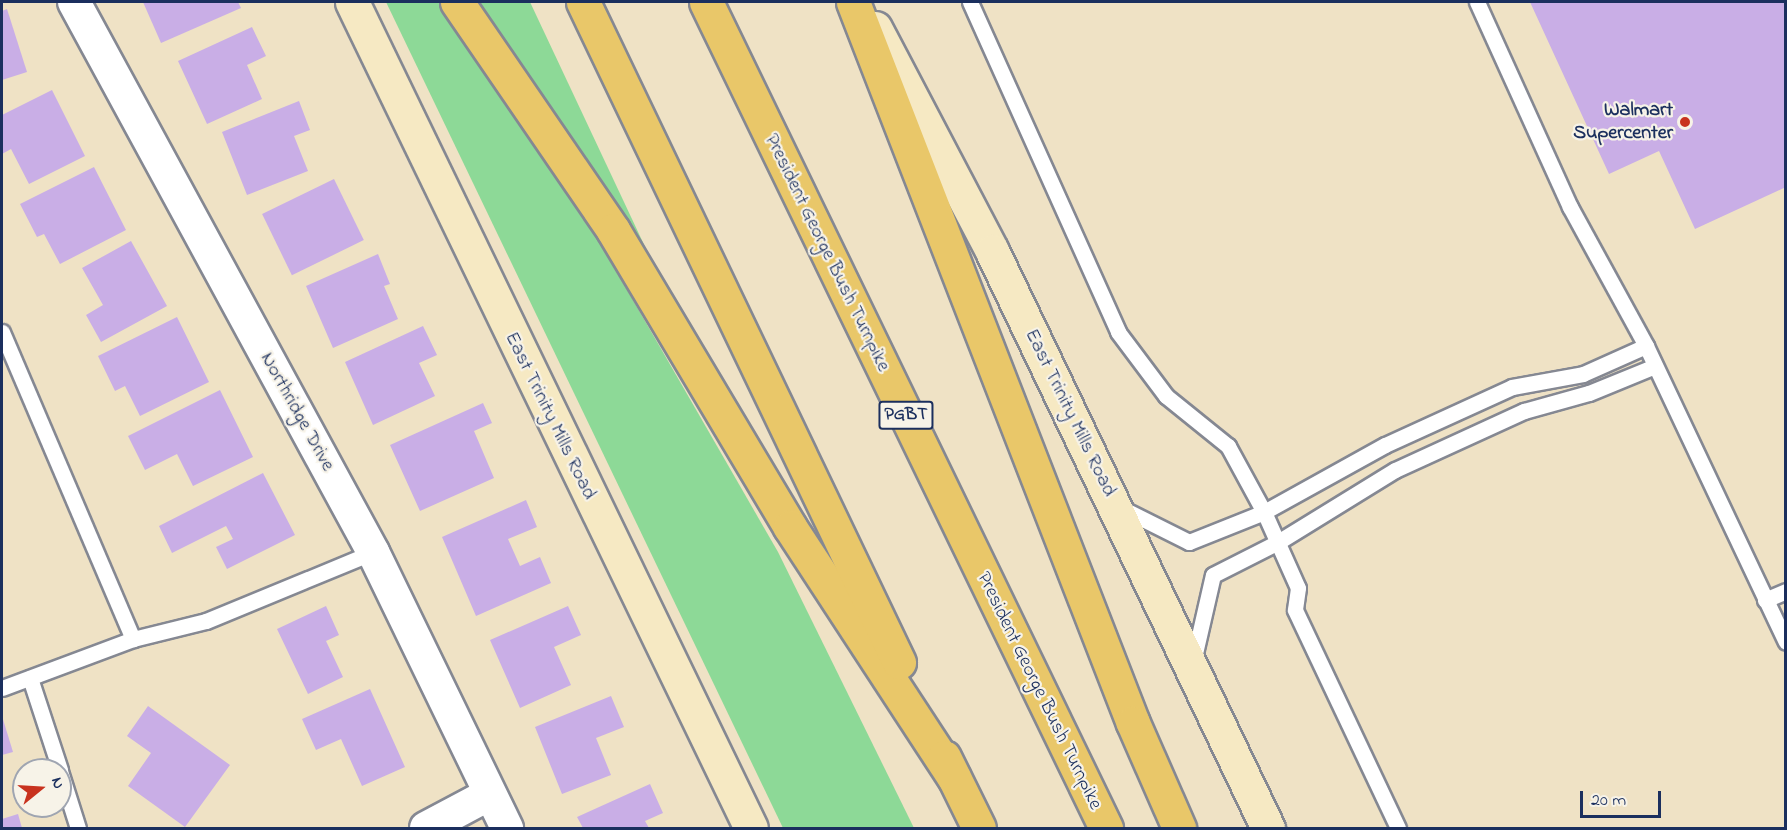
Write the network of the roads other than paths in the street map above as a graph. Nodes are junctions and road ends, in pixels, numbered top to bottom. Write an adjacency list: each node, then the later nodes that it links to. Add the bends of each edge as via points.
1 (74, 2): 16 (street, Northridge Drive)
2 (352, 2): 31 (main road, East Trinity Mills Road)
3 (457, 2): 25 (highway, via 613,230 790,527)
4 (583, 2): 25 (highway)
5 (706, 2): 33 (highway, President George Bush Turnpike / PGBT)
6 (853, 2): 34 (highway, via 1134,723)
7 (862, 2): 13 (main road, East Trinity Mills Road, via 992,251)
8 (970, 2): 14 (lane, via 1118,332 1166,396 1228,446)
9 (1478, 2): 11 (lane, via 1570,207)
10 (2, 332): 19 (lane)
11 (1646, 346): 12 (lane); 14 (lane, via 1583,374 1512,387 1385,445)
12 (1655, 366): 15 (lane, via 1589,393 1524,411 1395,470); 18 (lane)
13 (1114, 505): 14 (lane, via 1189,542); 21 (main road, East Trinity Mills Road)
14 (1264, 512): 15 (lane)
15 (1278, 542): 21 (lane, via 1213,574); 36 (lane, via 1298,588 1295,610)
16 (373, 552): 19 (lane, via 206,621); 26 (street, Northridge Drive)
17 (1785, 591): 18 (lane)
18 (1765, 600): 20 (lane)
19 (133, 639): 22 (lane)
20 (1785, 642)
21 (1192, 668): 35 (main road, East Trinity Mills Road)
22 (30, 678): 23 (lane); 24 (lane)
23 (2, 688)
24 (56, 758)
25 (953, 776): 32 (highway)
26 (490, 794): 29 (street); 30 (street, Northridge Drive)
27 (72, 809): 28 (lane)
28 (78, 828)
29 (426, 828)
30 (507, 828)
31 (751, 828)
32 (979, 828)
33 (1106, 828)
34 (1179, 828)
35 (1268, 828)
36 (1398, 828)

